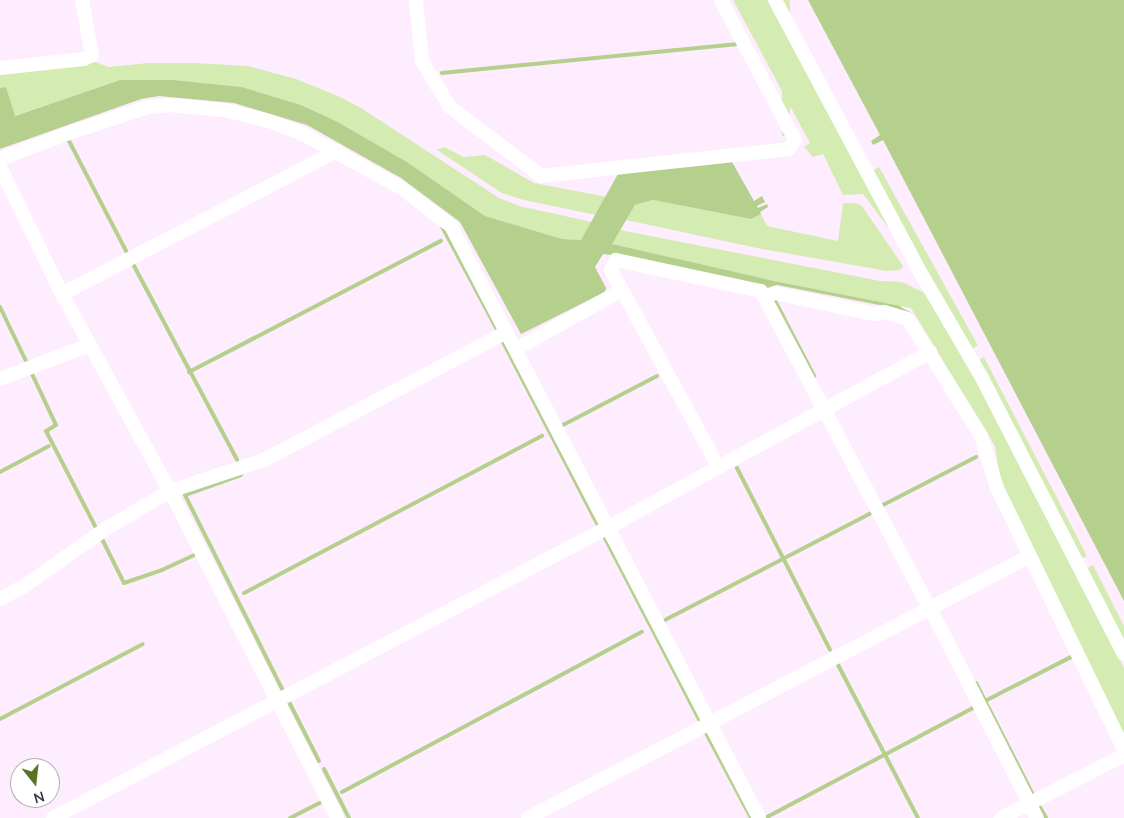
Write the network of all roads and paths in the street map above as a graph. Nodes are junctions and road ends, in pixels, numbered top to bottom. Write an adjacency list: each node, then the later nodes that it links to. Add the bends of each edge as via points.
1 (416, 0): 2 (street, via 422,61 450,107 541,176 789,149 795,140)
2 (721, 0)
3 (775, 0): 24 (street, via 919,270 982,378)
4 (81, 2): 5 (street, via 92,55 84,59)
5 (0, 68)
6 (337, 151): 7 (street, via 269,121 224,110 169,105 148,107); 10 (street); 12 (street, via 400,187 451,226)
7 (0, 159)
8 (0, 166): 10 (street)
9 (622, 290): 11 (street, via 611,270 616,260 761,291); 14 (street); 18 (street)
10 (62, 294): 13 (street)
11 (764, 297): 15 (street, via 775,293 908,319); 17 (street)
12 (507, 332): 14 (street); 19 (street, via 264,460)
13 (89, 345): 16 (street); 19 (street)
14 (516, 349): 20 (street)
15 (930, 352): 17 (street); 21 (street, via 981,436 997,488)
16 (0, 379)
17 (824, 412): 18 (street); 23 (street)
18 (719, 468): 20 (street)
19 (170, 491): 22 (street, via 107,528 23,587); 25 (street)
20 (609, 527): 25 (street); 26 (street)
21 (1028, 556): 23 (street); 27 (street)
22 (0, 599)
23 (929, 608): 26 (street); 29 (street)
24 (1124, 654)
25 (276, 700): 30 (street); 31 (street)
26 (710, 722): 32 (street); 33 (street)
27 (1124, 750)
28 (1124, 754): 29 (street)
29 (1030, 803): 34 (street); 35 (street)
30 (53, 818)
31 (337, 818)
32 (528, 818)
33 (759, 818)
34 (1001, 818)
35 (1037, 818)

